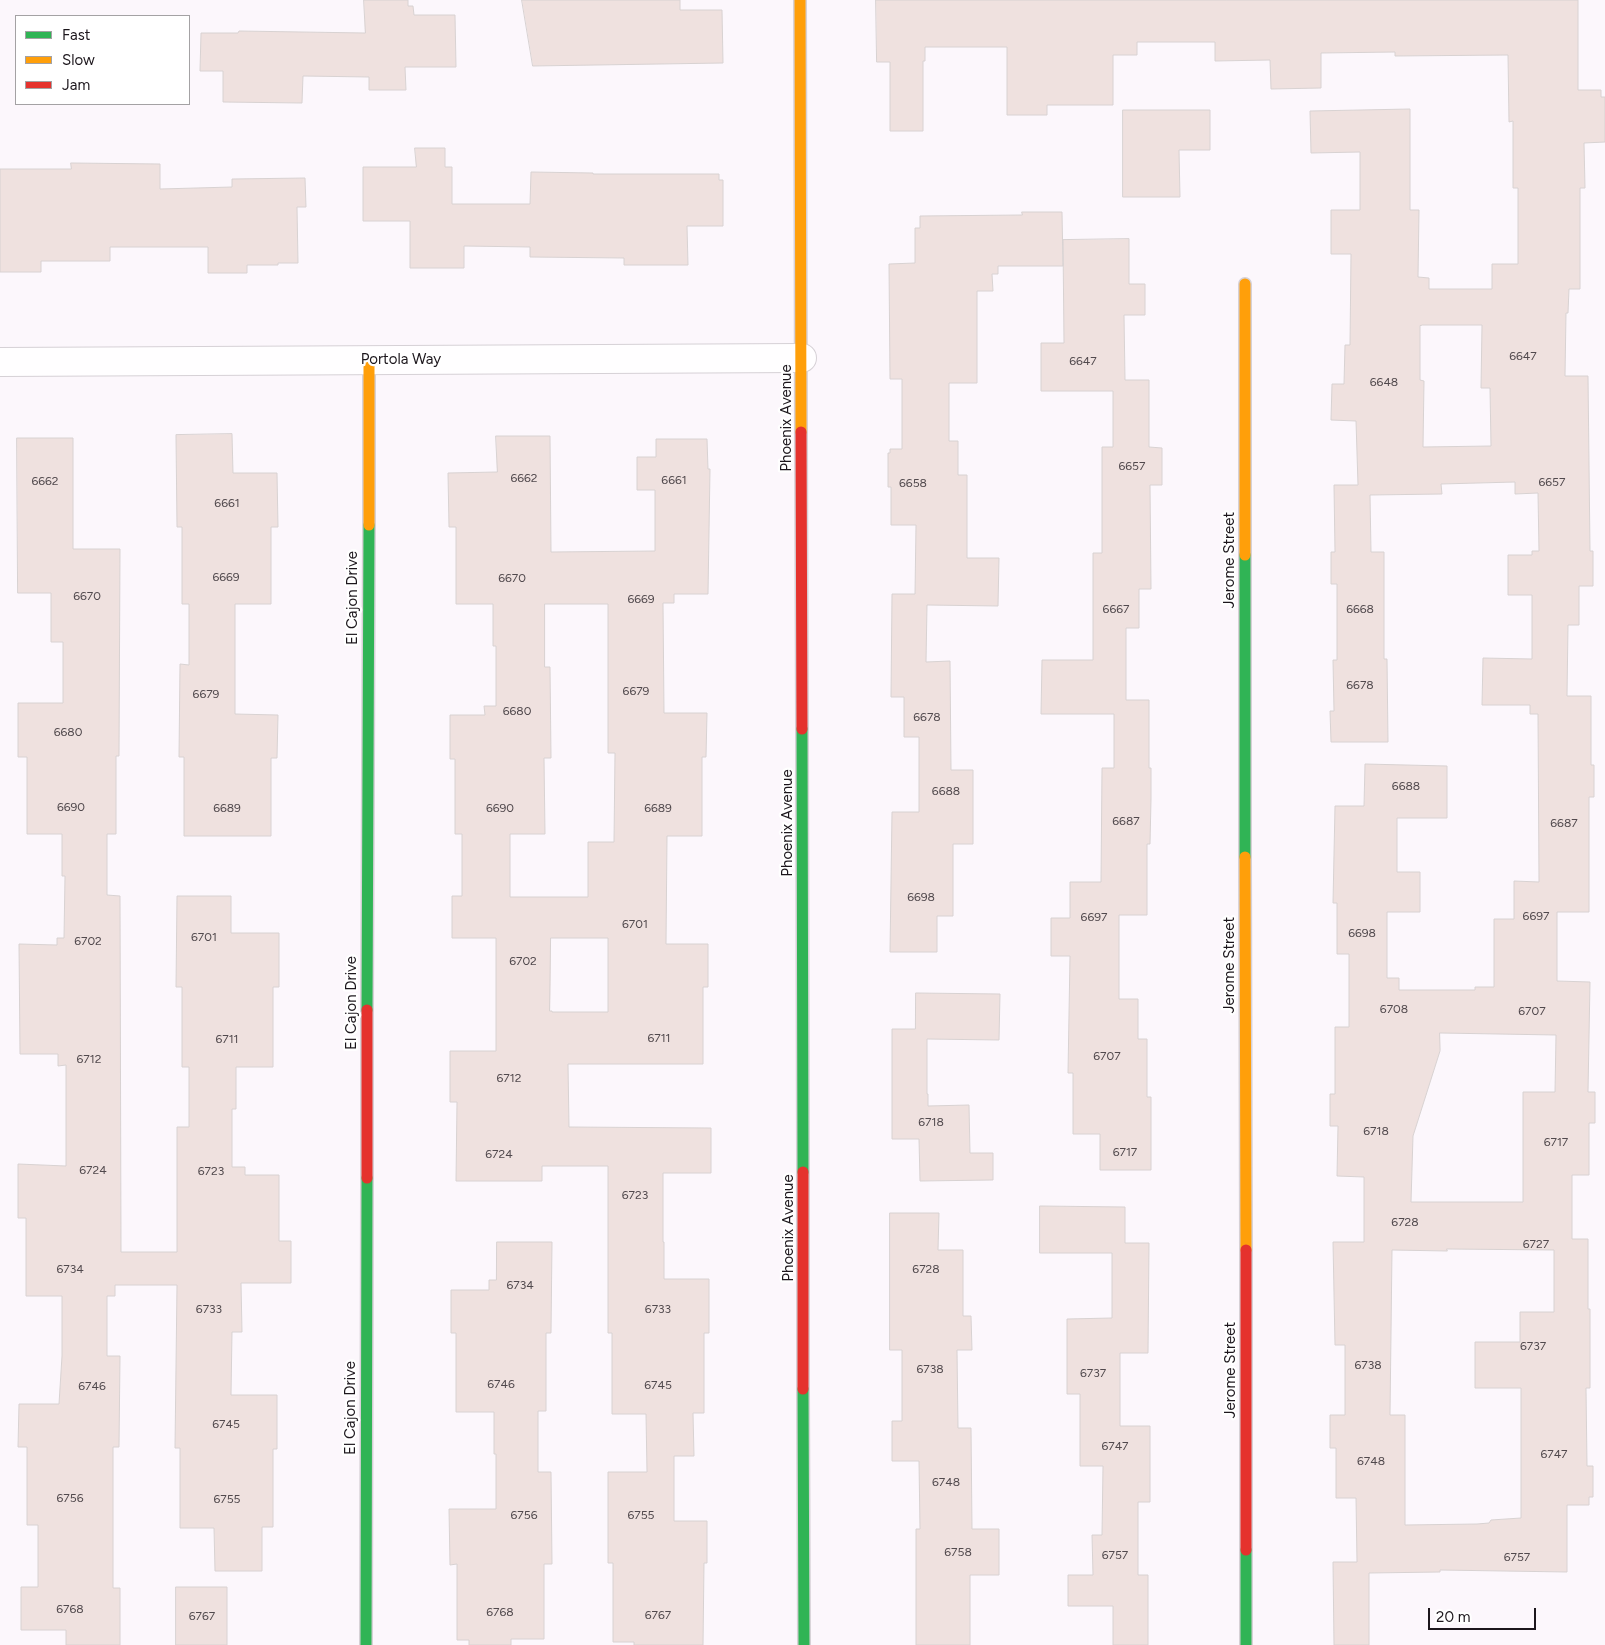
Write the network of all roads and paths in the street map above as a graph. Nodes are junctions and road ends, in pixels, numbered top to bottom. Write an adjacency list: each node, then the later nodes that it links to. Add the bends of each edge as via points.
1 (800, 0): 3 (street, Phoenix Avenue)
2 (1245, 284): 8 (street, Jerome Street)
3 (802, 358): 4 (street, Portola Way); 7 (street, Phoenix Avenue)
4 (369, 360): 5 (street, Portola Way); 6 (street, El Cajon Drive)
5 (0, 362)
6 (366, 1645)
7 (804, 1645)
8 (1246, 1645)

